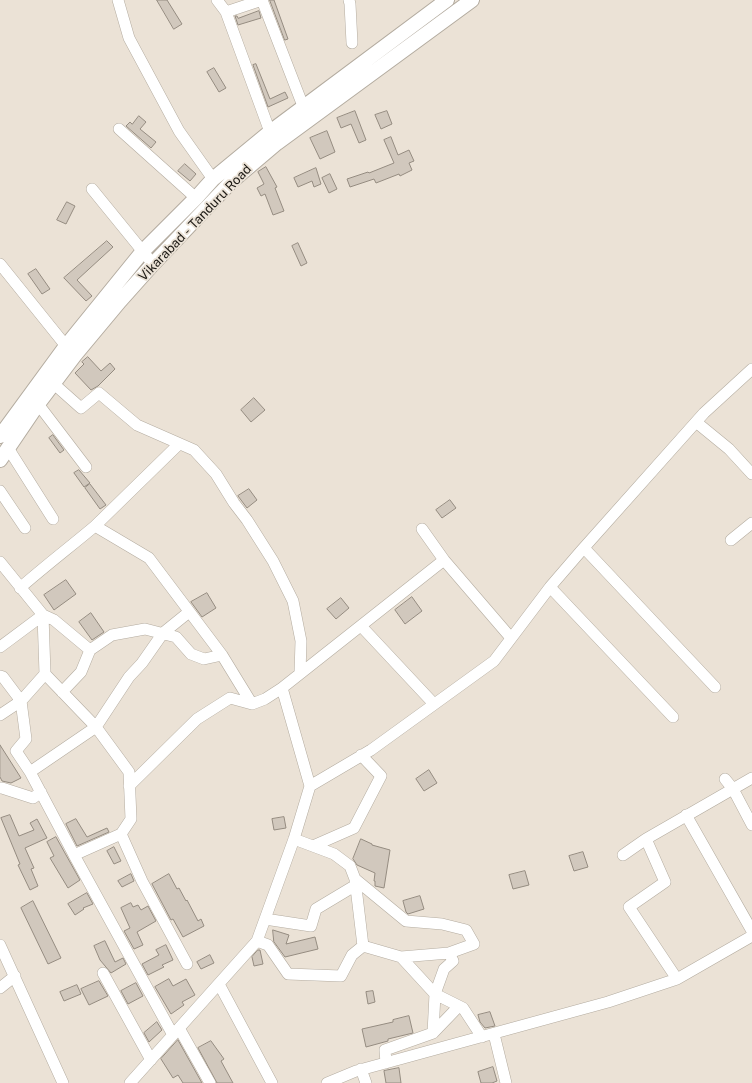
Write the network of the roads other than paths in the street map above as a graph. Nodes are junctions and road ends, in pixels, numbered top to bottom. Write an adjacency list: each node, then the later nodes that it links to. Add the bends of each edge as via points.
1 (118, 0): 12 (street, via 129,38 179,131)
2 (217, 0): 6 (street)
3 (349, 0): 7 (street)
4 (472, 0): 8 (main road, Vikarabad - Tanduru Road)
5 (439, 2): 8 (main road, Vikarabad - Tanduru Road)
6 (226, 12): 9 (street, via 262,0); 11 (street)
7 (352, 43)
8 (345, 84): 9 (main road, Vikarabad - Tanduru Road); 17 (main road, Vikarabad - Tanduru Road, via 231,182)
9 (303, 106): 11 (main road, Vikarabad - Tanduru Road)
10 (119, 129): 14 (street)
11 (270, 132): 12 (main road, Vikarabad - Tanduru Road)
12 (213, 179): 14 (main road, Vikarabad - Tanduru Road)
13 (92, 189): 15 (street)
14 (196, 198): 15 (main road, Vikarabad - Tanduru Road)
15 (143, 252): 17 (street); 18 (main road, Vikarabad - Tanduru Road)
16 (0, 264): 18 (street)
17 (153, 264): 20 (main road, Vikarabad - Tanduru Road, via 75,355)
18 (66, 346): 23 (main road, Vikarabad - Tanduru Road)
19 (752, 369): 22 (street)
20 (54, 384): 21 (main road, Vikarabad - Tanduru Road); 24 (street, via 81,408 99,394 137,425)
21 (38, 404): 25 (main road, Vikarabad - Tanduru Road); 27 (street)
22 (696, 422): 28 (street, via 729,449); 36 (street)
23 (0, 436)
24 (179, 444): 32 (street); 49 (street, via 194,450 216,474 273,561 293,601 301,641)
25 (8, 448): 26 (main road, Vikarabad - Tanduru Road); 30 (street)
26 (0, 460)
27 (86, 467)
28 (752, 474)
29 (0, 491): 33 (street)
30 (53, 519)
31 (752, 523): 35 (street)
32 (95, 526): 39 (street); 41 (street, via 149,558)
33 (25, 528)
34 (422, 529): 37 (street)
35 (731, 540)
36 (584, 548): 40 (street); 52 (street)
37 (444, 560): 43 (street); 45 (street)
38 (0, 562): 39 (street)
39 (20, 588): 42 (street)
40 (550, 588): 45 (street); 59 (street)
41 (189, 612): 44 (street); 48 (street)
42 (43, 615): 46 (street); 47 (street, via 54,620); 50 (street)
43 (361, 626): 49 (street); 57 (street)
44 (163, 633): 47 (street, via 145,629 112,635); 48 (street, via 176,637 191,654 204,659); 60 (street)
45 (511, 638): 57 (street, via 494,661)
46 (0, 647)
47 (90, 650): 54 (street, via 81,672)
48 (222, 655): 56 (street)
49 (300, 673): 53 (street)
50 (45, 674): 54 (street); 55 (street)
51 (0, 676): 55 (street)
52 (715, 687)
53 (282, 688): 56 (street, via 266,699); 66 (street)
54 (62, 692): 60 (street)
55 (21, 701): 58 (street); 62 (street, via 26,739 16,751)
56 (252, 704): 65 (street, via 230,698 197,719)
57 (434, 704): 61 (street)
58 (0, 715)
59 (673, 717)
60 (96, 727): 62 (street); 65 (street, via 129,772)
61 (361, 755): 66 (street); 75 (street, via 382,776 354,828)
62 (30, 772): 69 (street)
63 (752, 778): 68 (street)
64 (725, 779): 68 (street)
65 (129, 786): 72 (street, via 131,820)
66 (310, 786): 73 (street)
67 (0, 788): 69 (street, via 33,798)
68 (733, 789): 70 (street); 71 (street)
69 (41, 792): 76 (street)
70 (686, 816): 74 (street); 80 (street)
71 (752, 825)
72 (121, 834): 76 (street); 87 (street, via 142,881)
73 (294, 839): 75 (street); 79 (street)
74 (646, 839): 77 (street); 90 (street, via 665,882 630,907)
75 (313, 846): 78 (street, via 334,854 350,866)
76 (74, 855): 95 (street)
77 (623, 855)
78 (356, 882): 79 (street, via 316,909 311,926); 84 (street); 85 (street, via 406,921 442,924 466,930 474,944)
79 (265, 919): 82 (street)
80 (752, 931)
81 (752, 936): 90 (street)
82 (257, 941): 84 (street, via 268,945 288,974 341,976 352,955); 91 (street)
83 (0, 945): 89 (street)
84 (363, 946): 86 (street)
85 (449, 953): 86 (street); 93 (street, via 453,960 444,969)
86 (401, 957): 93 (street)
87 (187, 964)
88 (103, 973): 99 (street)
89 (15, 976): 92 (street); 103 (street)
90 (677, 979): 97 (street, via 608,1002)
91 (219, 984): 95 (street); 105 (street)
92 (0, 988)
93 (436, 994): 94 (street); 96 (street)
94 (460, 1006): 96 (street); 98 (street)
95 (176, 1032): 99 (street); 104 (street)
96 (433, 1033): 100 (street, via 385,1050)
97 (494, 1034): 98 (street); 108 (street)
98 (482, 1037): 100 (street)
99 (151, 1060): 102 (street)
100 (386, 1063): 101 (street)
101 (361, 1070): 106 (street); 107 (street)
102 (136, 1081)
103 (63, 1083)
104 (210, 1083)
105 (272, 1083)
106 (327, 1083)
107 (366, 1083)
108 (506, 1083)

